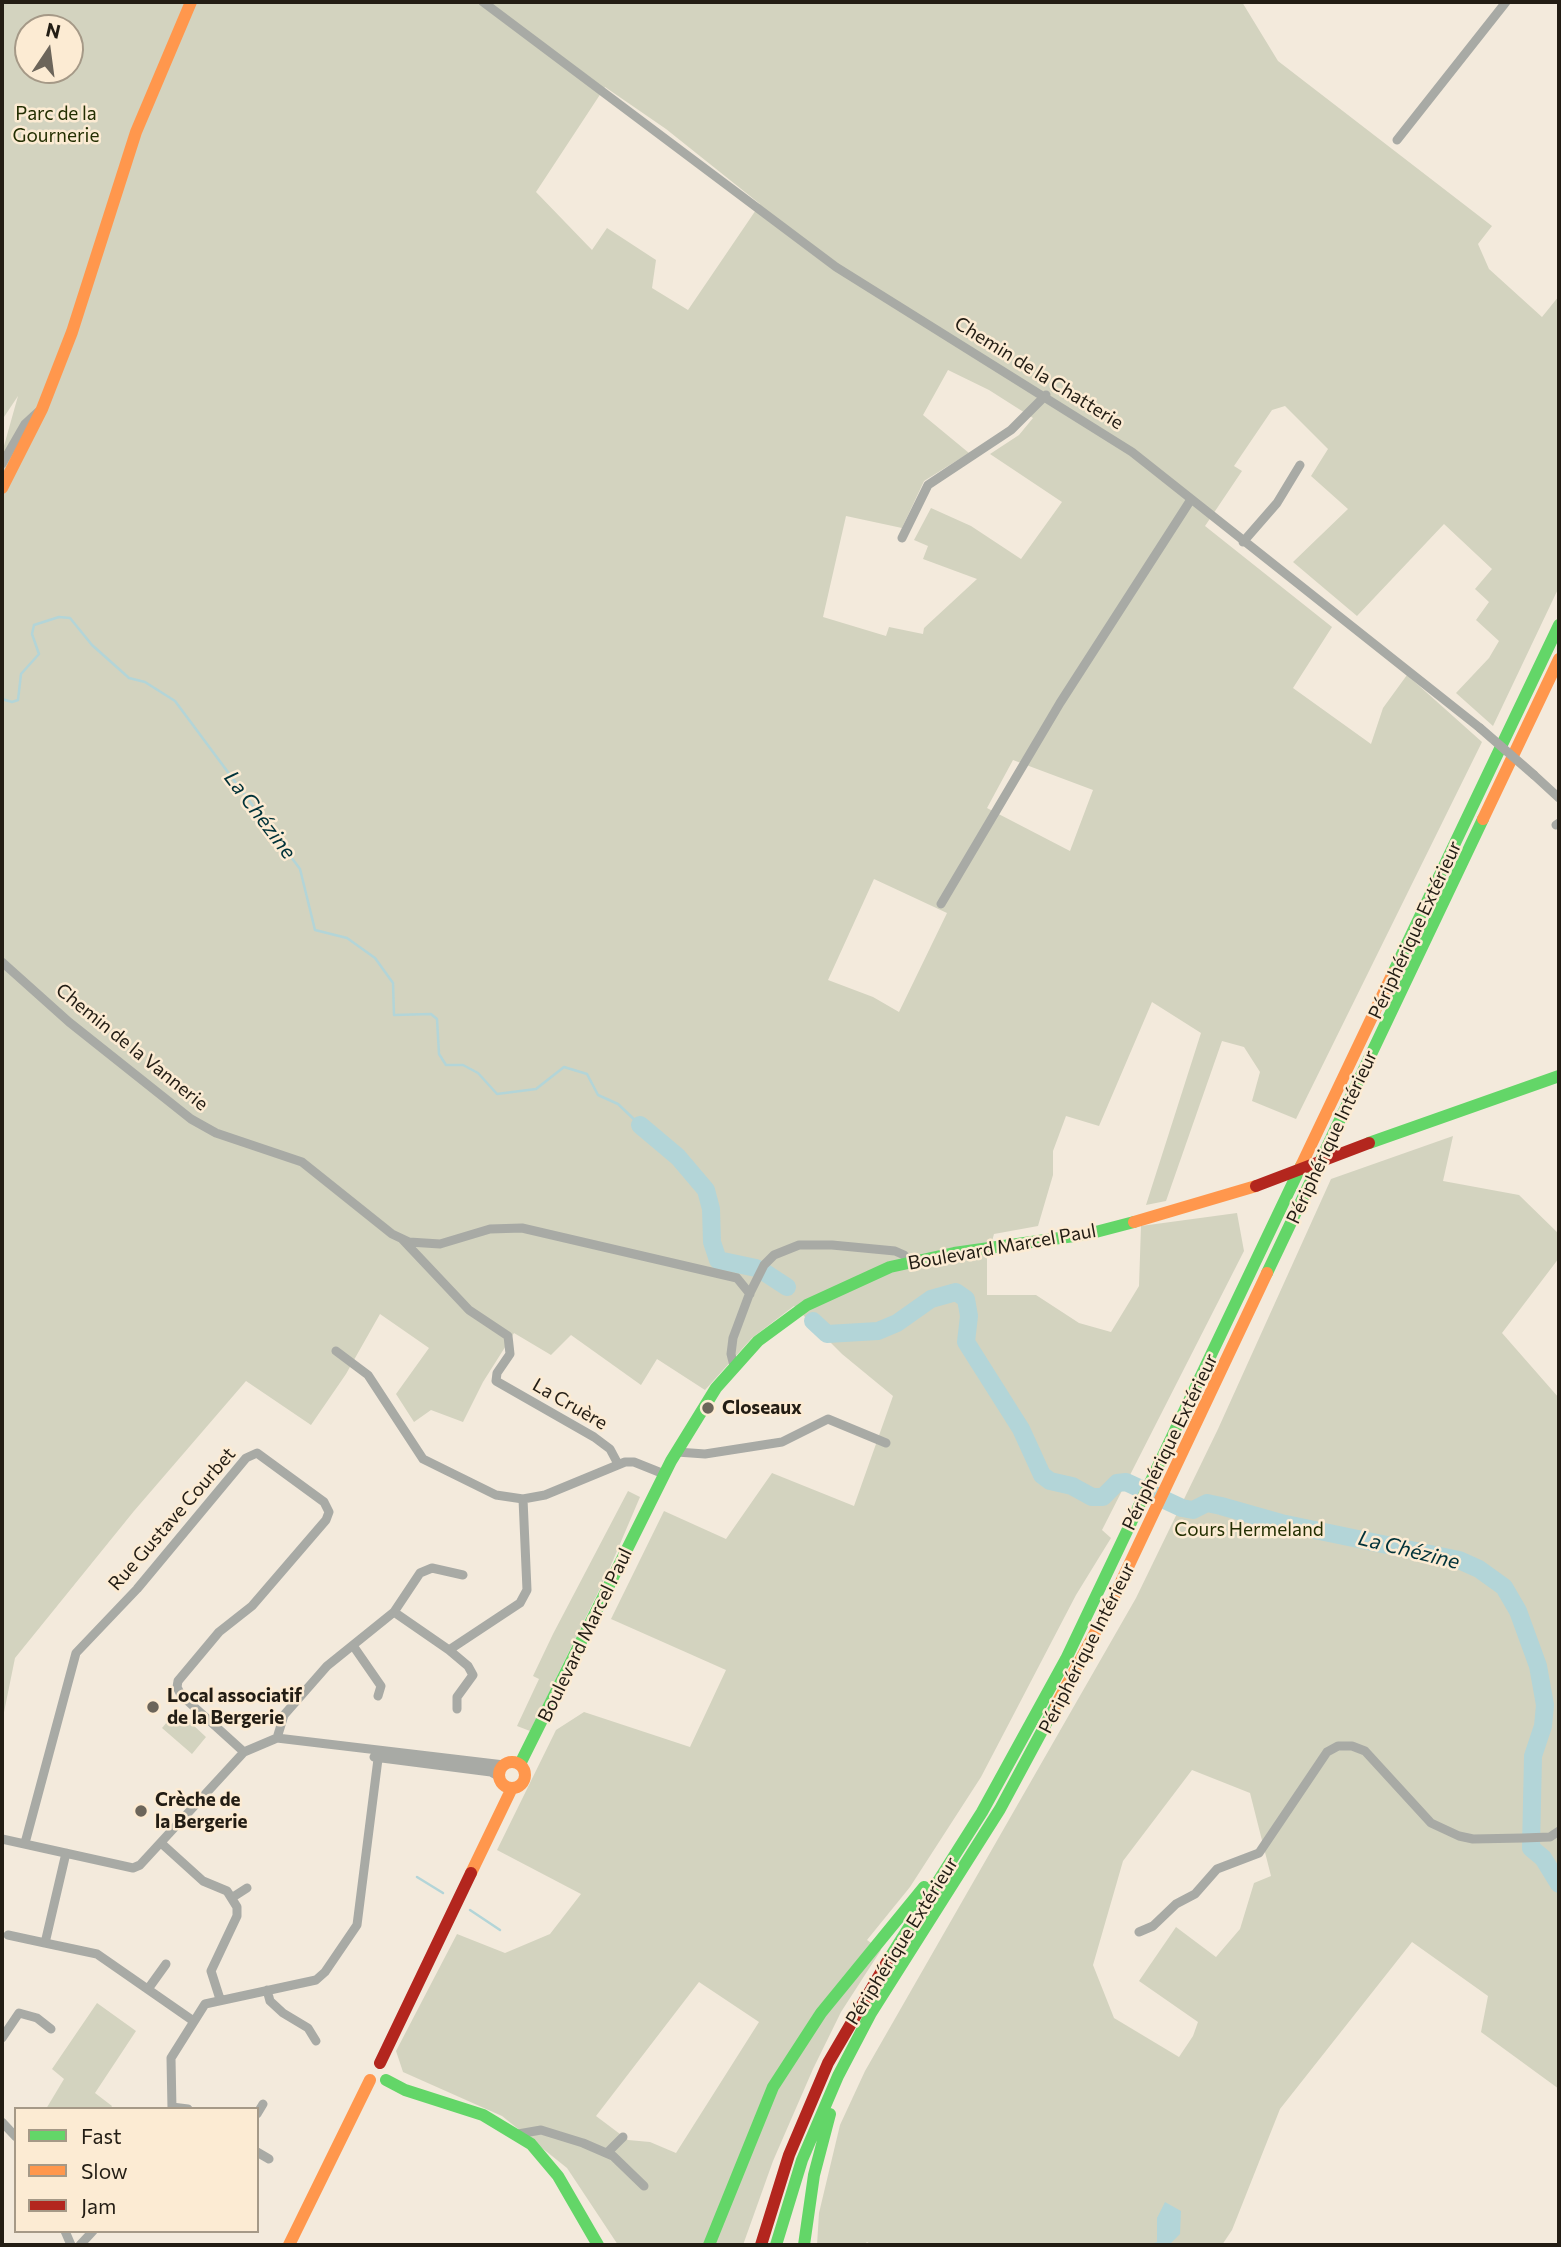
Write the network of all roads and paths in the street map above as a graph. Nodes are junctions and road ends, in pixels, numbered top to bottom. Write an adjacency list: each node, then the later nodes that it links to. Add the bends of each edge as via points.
1 (191, 2): 6 (main road, via 136,132 72,332)
2 (483, 2): 5 (street, Chemin de la Chatterie, via 836,267)
3 (1506, 2): 4 (street)
4 (1397, 140)
5 (1046, 396): 10 (street, Chemin de la Chatterie, via 1132,452); 11 (street, via 1011,430 928,485)
6 (42, 409): 7 (street, via 25,424); 9 (main road)
7 (2, 464)
8 (1300, 465): 12 (street, via 1277,503)
9 (2, 488)
10 (1191, 501): 12 (street, Chemin de la Chatterie); 16 (street, via 1060,702)
11 (902, 538)
12 (1243, 542): 15 (street, Chemin de la Chatterie, bridge, via 1480,728)
13 (1559, 625): 47 (main road, Périphérique Extérieur, via 1045,1699)
14 (1559, 659): 62 (main road, Périphérique Intérieur, via 1139,1548 1012,1787)
15 (1559, 798)
16 (941, 904)
17 (2, 962): 19 (street, Chemin de la Vannerie, via 191,1119 216,1133 302,1162)
18 (1559, 1076): 20 (main road, Boulevard Marcel Paul, bridge, via 1185,1209 1088,1234)
19 (400, 1238): 21 (street, Chemin de la Vannerie, via 425,1245 490,1229 537,1230 737,1278); 26 (street, La Cruère, via 469,1310 508,1336 510,1354 496,1381 594,1437 610,1449)
20 (909, 1262): 21 (street, via 895,1251 799,1245 774,1255); 23 (main road, Boulevard Marcel Paul, via 839,1287 807,1305 750,1348)
21 (750, 1294): 23 (street, via 733,1338)
22 (336, 1350): 28 (street, via 368,1375 423,1460 496,1495)
23 (734, 1366): 25 (main road, Boulevard Marcel Paul)
24 (886, 1443): 25 (street, via 828,1419 782,1441 705,1454)
25 (677, 1451): 27 (main road, Boulevard Marcel Paul)
26 (618, 1464): 27 (street, via 634,1462); 28 (street, via 545,1495)
27 (664, 1475): 39 (main road, Boulevard Marcel Paul)
28 (523, 1499): 32 (street, via 527,1590 520,1603)
29 (463, 1575): 30 (street, via 426,1569)
30 (394, 1612): 31 (street); 32 (street)
31 (354, 1647): 33 (street, via 381,1686); 35 (street, via 327,1666 284,1715)
32 (449, 1650): 34 (street, via 473,1675 457,1697)
33 (378, 1696)
34 (457, 1709)
35 (277, 1738): 36 (street); 37 (street)
36 (354, 1746): 38 (street); 40 (street)
37 (244, 1752): 44 (street, Rue Gustave Courbet, via 181,1695 178,1681 219,1632 252,1606 329,1512 324,1502 257,1453 246,1458 137,1589 76,1653); 45 (street)
38 (378, 1759): 40 (street); 55 (street, via 357,1925 316,1980)
39 (520, 1764): 40 (main road, via 512,1762); 41 (main road, via 525,1779)
40 (502, 1770): 41 (main road, via 504,1784)
41 (512, 1788): 61 (main road)
42 (1559, 1831): 50 (street, via 1543,1837 1473,1839 1444,1830 1431,1824 1365,1751 1338,1746 1327,1752 1259,1853 1217,1869 1195,1894)
43 (2, 1839): 44 (street)
44 (25, 1843): 46 (street)
45 (161, 1843): 46 (street, via 133,1868); 49 (street, via 203,1881)
46 (66, 1853): 52 (street)
47 (938, 1881): 78 (main road, via 927,1884 821,2013 772,2087); 79 (main road, Périphérique Extérieur, via 823,2074 789,2155)
48 (247, 1888): 49 (street)
49 (233, 1897): 56 (street, via 237,1916 211,1971)
50 (1139, 1933)
51 (8, 1935): 52 (street)
52 (46, 1943): 54 (street, via 97,1954)
53 (166, 1964): 54 (street)
54 (148, 1989): 57 (street)
55 (267, 1990): 56 (street); 60 (street, via 270,2001 308,2028)
56 (220, 2000): 57 (street, via 205,2004)
57 (192, 2020): 66 (street, via 171,2059)
58 (51, 2029): 59 (street, via 19,2012)
59 (2, 2038)
60 (316, 2041)
61 (380, 2063): 63 (main road, via 388,2070); 64 (main road, via 369,2068)
62 (838, 2076): 80 (main road, Périphérique Intérieur, via 802,2160); 81 (main road, via 839,2092 814,2175)
63 (386, 2080): 64 (main road, via 379,2084); 69 (main road, via 483,2115)
64 (370, 2081): 76 (main road)
65 (263, 2104): 67 (street)
66 (172, 2107)
67 (259, 2111)
68 (2, 2122): 70 (street)
69 (518, 2134): 73 (street, via 541,2130); 77 (main road, via 558,2176)
70 (14, 2135)
71 (623, 2137): 73 (street)
72 (259, 2153): 74 (street)
73 (607, 2153): 75 (street)
74 (269, 2159)
75 (644, 2186)
76 (289, 2245)
77 (598, 2245)
78 (709, 2245)
79 (761, 2245)
80 (776, 2245)
81 (804, 2245)

